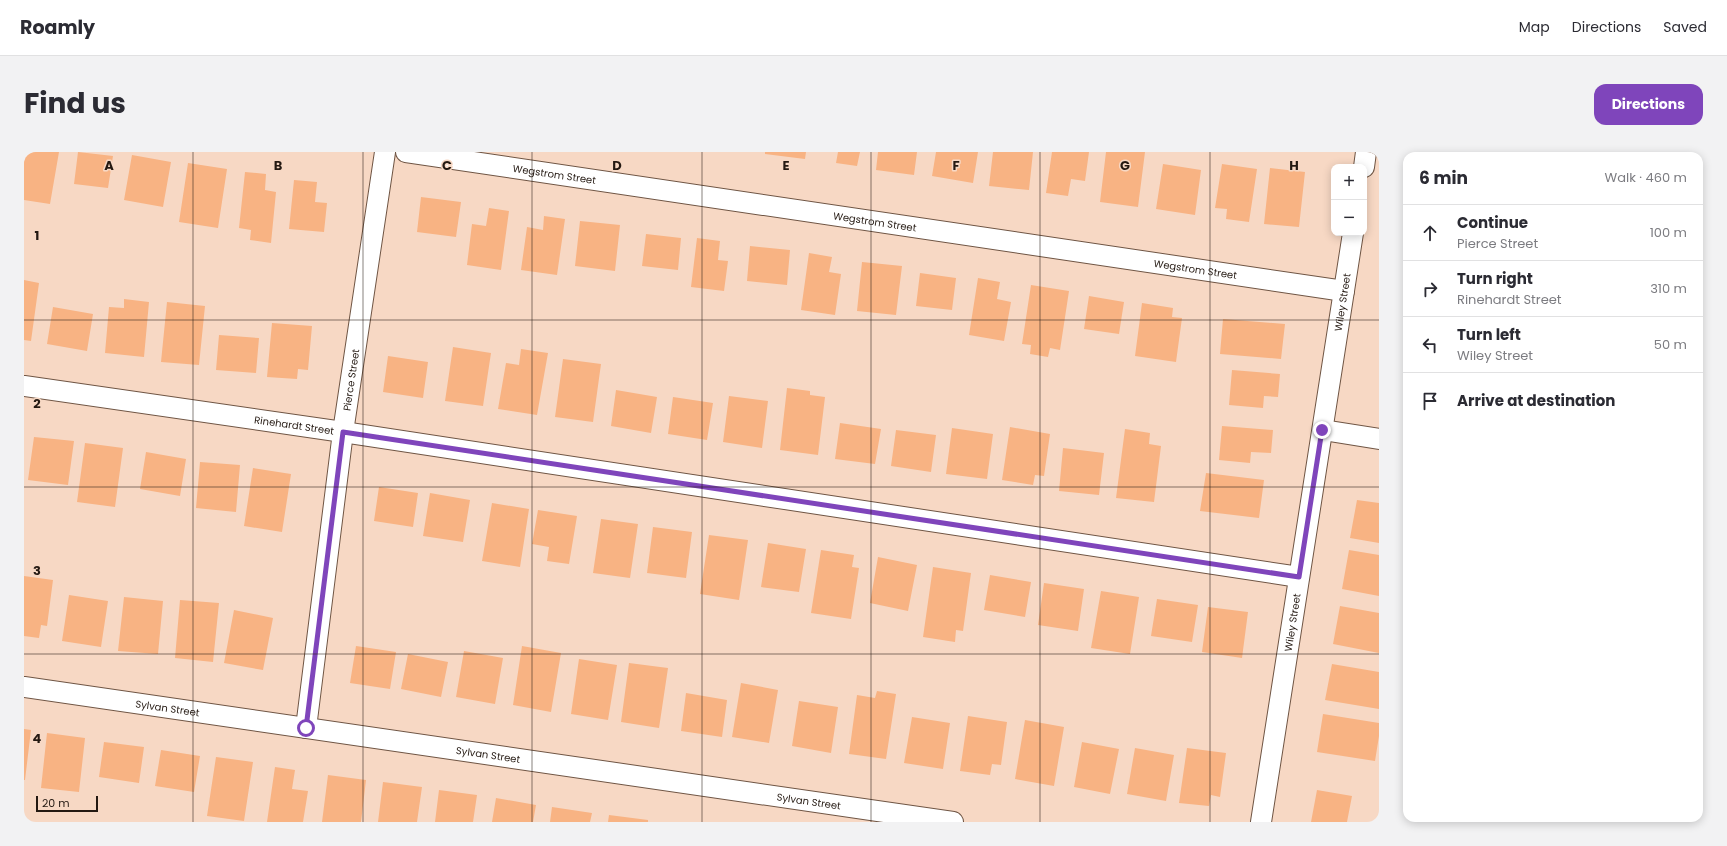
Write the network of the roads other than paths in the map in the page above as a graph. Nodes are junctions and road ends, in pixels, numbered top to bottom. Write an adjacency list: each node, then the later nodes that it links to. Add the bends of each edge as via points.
1 (385, 152): 9 (street, Pierce Street)
2 (406, 152): 6 (street, Wegstrom Street)
3 (1366, 152): 4 (street)
4 (1364, 164)
5 (1353, 236): 6 (street, Wiley Street)
6 (1344, 291): 8 (street, Wiley Street)
7 (24, 386): 9 (street, Rinehardt Street)
8 (1322, 430): 10 (street); 11 (street, Wiley Street)
9 (343, 432): 11 (street, Rinehardt Street); 13 (street, Pierce Street)
10 (1379, 439)
11 (1299, 577): 15 (street, Wiley Street)
12 (24, 687): 13 (street, Sylvan Street)
13 (306, 728): 14 (street, Sylvan Street)
14 (953, 822)
15 (1261, 822)

